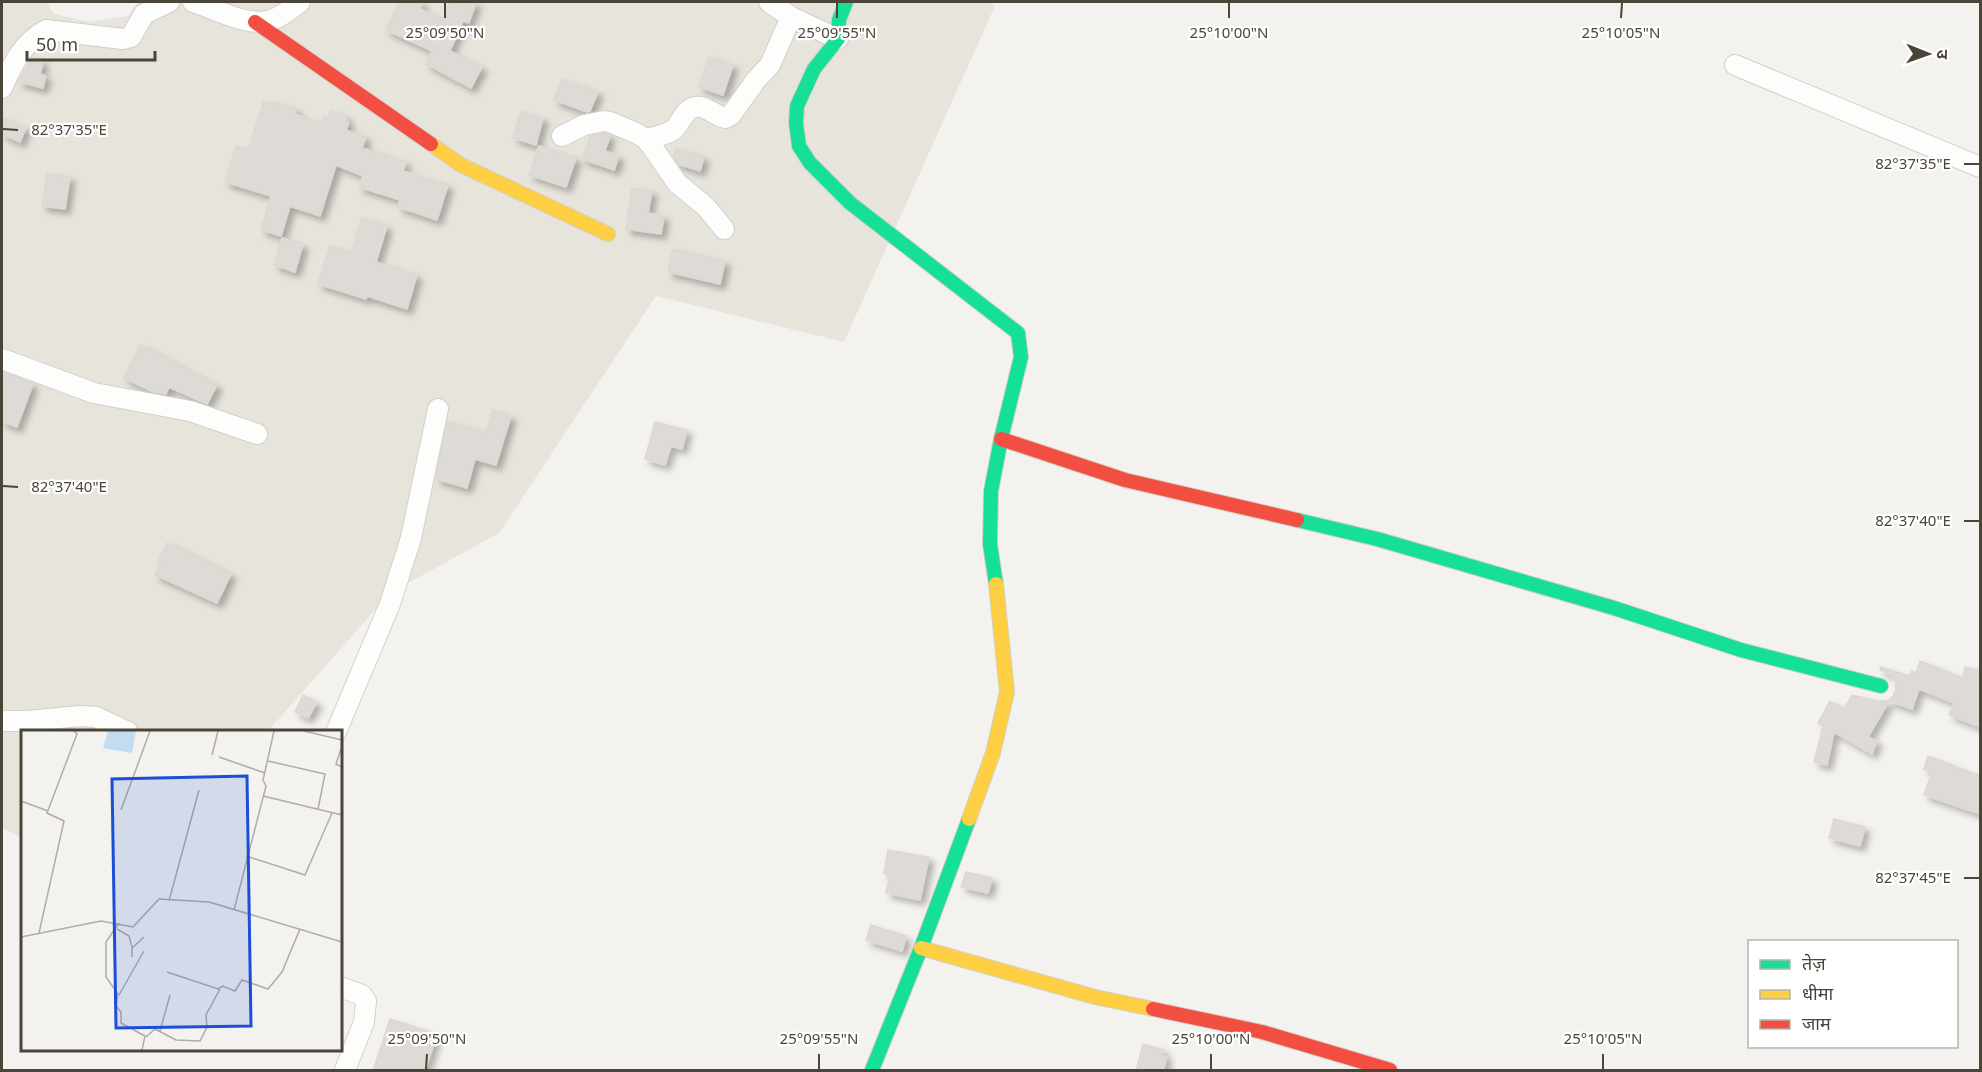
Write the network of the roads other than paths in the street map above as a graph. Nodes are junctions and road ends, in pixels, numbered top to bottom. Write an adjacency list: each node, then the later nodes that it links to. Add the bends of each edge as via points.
1 (169, 2): 10 (street, via 144,14 131,37 123,39 46,30 28,41)
2 (193, 2): 7 (street)
3 (300, 2): 7 (street, via 276,18)
4 (770, 2): 6 (street)
5 (846, 2): 8 (street, via 839,20)
6 (791, 17): 8 (street); 12 (street, via 770,65 731,114 722,118 707,109 692,108 671,131)
7 (255, 22): 15 (street, via 461,165)
8 (838, 39): 19 (street, via 813,69 797,106 799,146 810,163 850,203 1018,333 1021,357)
9 (1736, 65): 13 (street)
10 (2, 88)
11 (561, 136): 12 (street, via 604,121)
12 (646, 140): 14 (street, via 677,183 706,207)
13 (1980, 167)
14 (724, 229)
15 (608, 234)
16 (2, 359): 18 (street, via 94,393 190,411)
17 (438, 409): 23 (street, via 411,538 390,604)
18 (257, 434)
19 (1001, 439): 20 (street, via 1125,480 1377,539 1603,604 1741,650); 24 (street, via 991,491 990,544 1007,692 993,753)
20 (1881, 686)
21 (2, 721): 22 (street, via 96,717)
22 (124, 730)
23 (337, 730)
24 (921, 948): 26 (street, via 1095,997 1262,1032); 28 (street)
25 (342, 988): 27 (street, via 362,995 366,1001 364,1022)
26 (1345, 1064): 29 (street)
27 (345, 1071)
28 (873, 1071)
29 (1390, 1071)

